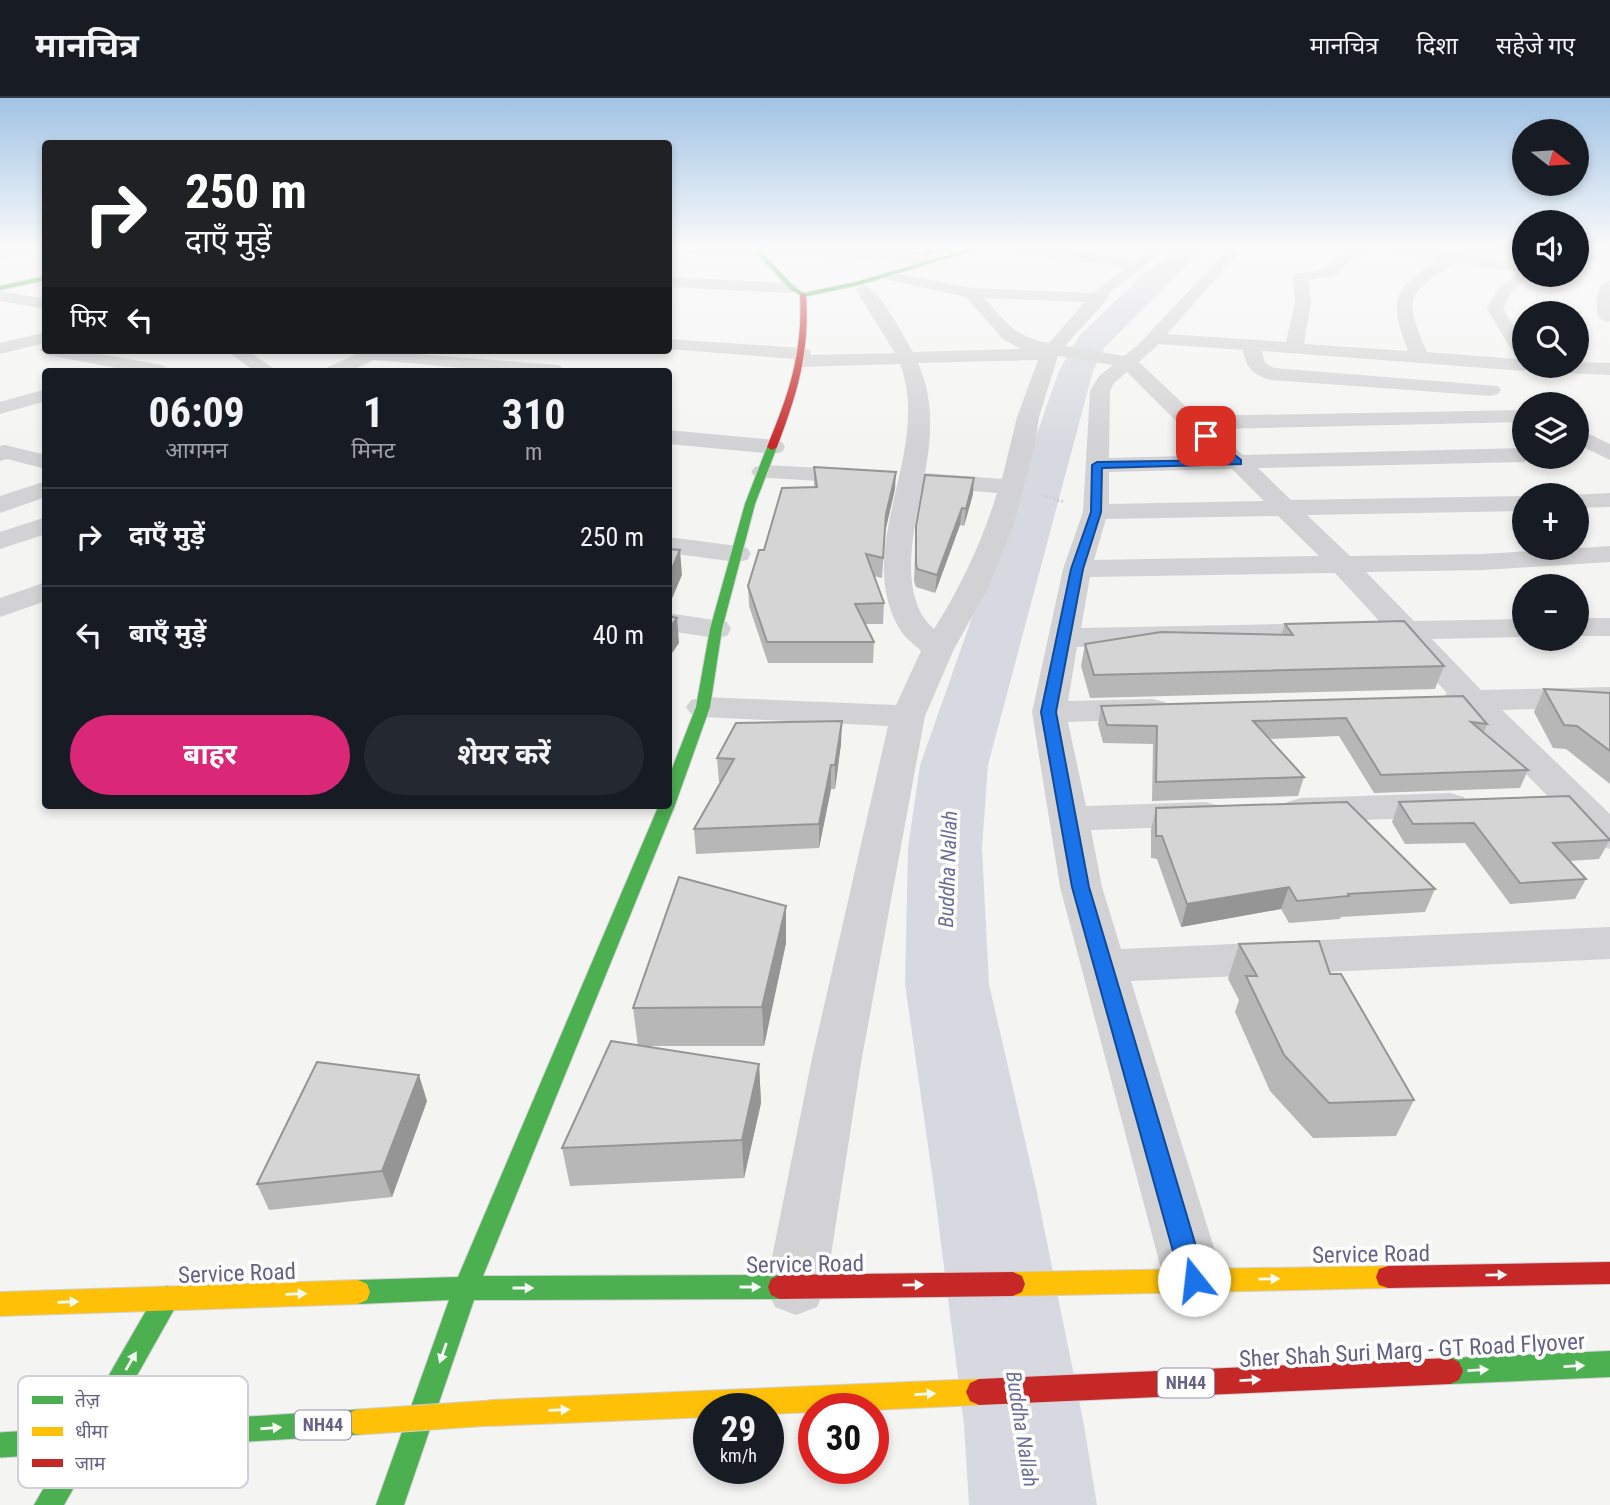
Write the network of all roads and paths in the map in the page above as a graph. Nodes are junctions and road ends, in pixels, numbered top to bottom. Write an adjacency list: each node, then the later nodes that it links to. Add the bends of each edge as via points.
1 (803, 315): 22 (main road)
2 (881, 315): 23 (street)
3 (992, 315): 16 (street, via 1017,341)
4 (1085, 315): 16 (street)
5 (1168, 315): 17 (street)
6 (1301, 315): 14 (street)
7 (1404, 315): 24 (street)
8 (1498, 315): 9 (street)
9 (1512, 337)
10 (42, 338): 11 (street)
11 (5, 344): 15 (street)
12 (672, 344): 22 (street)
13 (1252, 345): 14 (street); 17 (street); 35 (street, via 1253,361 1271,374)
14 (1294, 348): 24 (street)
15 (42, 349)
16 (1053, 352): 17 (street); 23 (street); 57 (street)
17 (1129, 353): 43 (street); 54 (street, via 1100,391)
18 (65, 354): 28 (street)
19 (244, 354): 26 (street)
20 (372, 354): 29 (street)
21 (399, 354): 30 (street)
22 (803, 357): 23 (street); 47 (main road)
23 (905, 358): 56 (street, via 920,403)
24 (1420, 358): 25 (street)
25 (1446, 359): 27 (street); 35 (street)
26 (264, 363)
27 (1512, 364)
28 (129, 368)
29 (341, 368)
30 (558, 368)
31 (1589, 368): 32 (street)
32 (1610, 369)
33 (1589, 373): 34 (street)
34 (1610, 384)
35 (1491, 390): 38 (street)
36 (42, 396): 39 (street)
37 (0, 397): 39 (street)
38 (1512, 401)
39 (22, 402): 40 (street); 41 (street)
40 (42, 407)
41 (0, 408)
42 (1512, 416): 43 (street)
43 (1191, 423): 53 (street)
44 (672, 437): 47 (street)
45 (42, 440): 48 (street)
46 (1589, 442): 49 (street)
47 (774, 447): 55 (main road)
48 (3, 453): 52 (street)
49 (1610, 453): 50 (street)
50 (1589, 454)
51 (1512, 456): 53 (street)
52 (42, 461)
53 (1238, 462): 54 (street); 64 (street)
54 (1097, 465): 63 (street)
55 (763, 472): 56 (street); 68 (main road)
56 (912, 479): 57 (street); 79 (street, via 899,539 902,607 921,639)
57 (1024, 490): 63 (path); 79 (street, via 1000,527 977,580)
58 (40, 493): 62 (street)
59 (1610, 500): 60 (street)
60 (1589, 501)
61 (1512, 503): 64 (street)
62 (0, 505)
63 (1082, 508): 64 (street); 71 (street)
64 (1284, 508): 70 (street)
65 (42, 526): 66 (street)
66 (0, 541)
67 (672, 546): 68 (street)
68 (737, 554): 76 (main road)
69 (1610, 554): 70 (street)
70 (1342, 564): 71 (street); 77 (street)
71 (1077, 569): 78 (street)
72 (672, 623): 76 (street)
73 (1589, 627): 74 (street)
74 (1610, 627)
75 (1512, 628): 77 (street)
76 (716, 629): 83 (main road)
77 (1407, 631): 78 (street); 81 (street)
78 (1064, 638): 85 (street)
79 (938, 649): 86 (street)
80 (1610, 697): 81 (street)
81 (1472, 700): 82 (street); 88 (street)
82 (1431, 701)
83 (703, 707): 86 (street); 87 (main road)
84 (1185, 708): 85 (street)
85 (1049, 712): 92 (street)
86 (908, 716): 98 (street, via 836,1063)
87 (672, 792)
88 (1593, 800): 89 (street); 93 (street)
89 (1521, 803)
90 (1480, 804): 92 (street)
91 (666, 809): 99 (main road)
92 (1068, 818): 95 (street, via 1078,877)
93 (1610, 836)
94 (1610, 943): 95 (street)
95 (1105, 966): 97 (street)
96 (1610, 1273): 97 (main road, Service Road, one-way to 96)
97 (1194, 1280): 98 (main road, Service Road, one-way to 97)
98 (796, 1287): 99 (main road, Service Road, one-way to 98)
99 (466, 1288): 100 (main road, Service Road, one-way to 99); 109 (main road, one-way to 109)
100 (167, 1298): 101 (main road, Service Road, one-way to 100); 103 (main road, one-way to 100)
101 (0, 1304)
102 (1610, 1364): 104 (main road, Sher Shah Suri Marg - GT Road Flyover / NH44, one-way to 102, bridge, via 491,1413)
103 (122, 1376)
104 (248, 1429)
105 (18, 1444): 106 (main road, Sher Shah Suri Marg - GT Road Flyover / NH44, one-way to 105, bridge)
106 (0, 1445)
107 (58, 1488): 108 (main road, one-way to 107)
108 (48, 1505)
109 (390, 1505)

